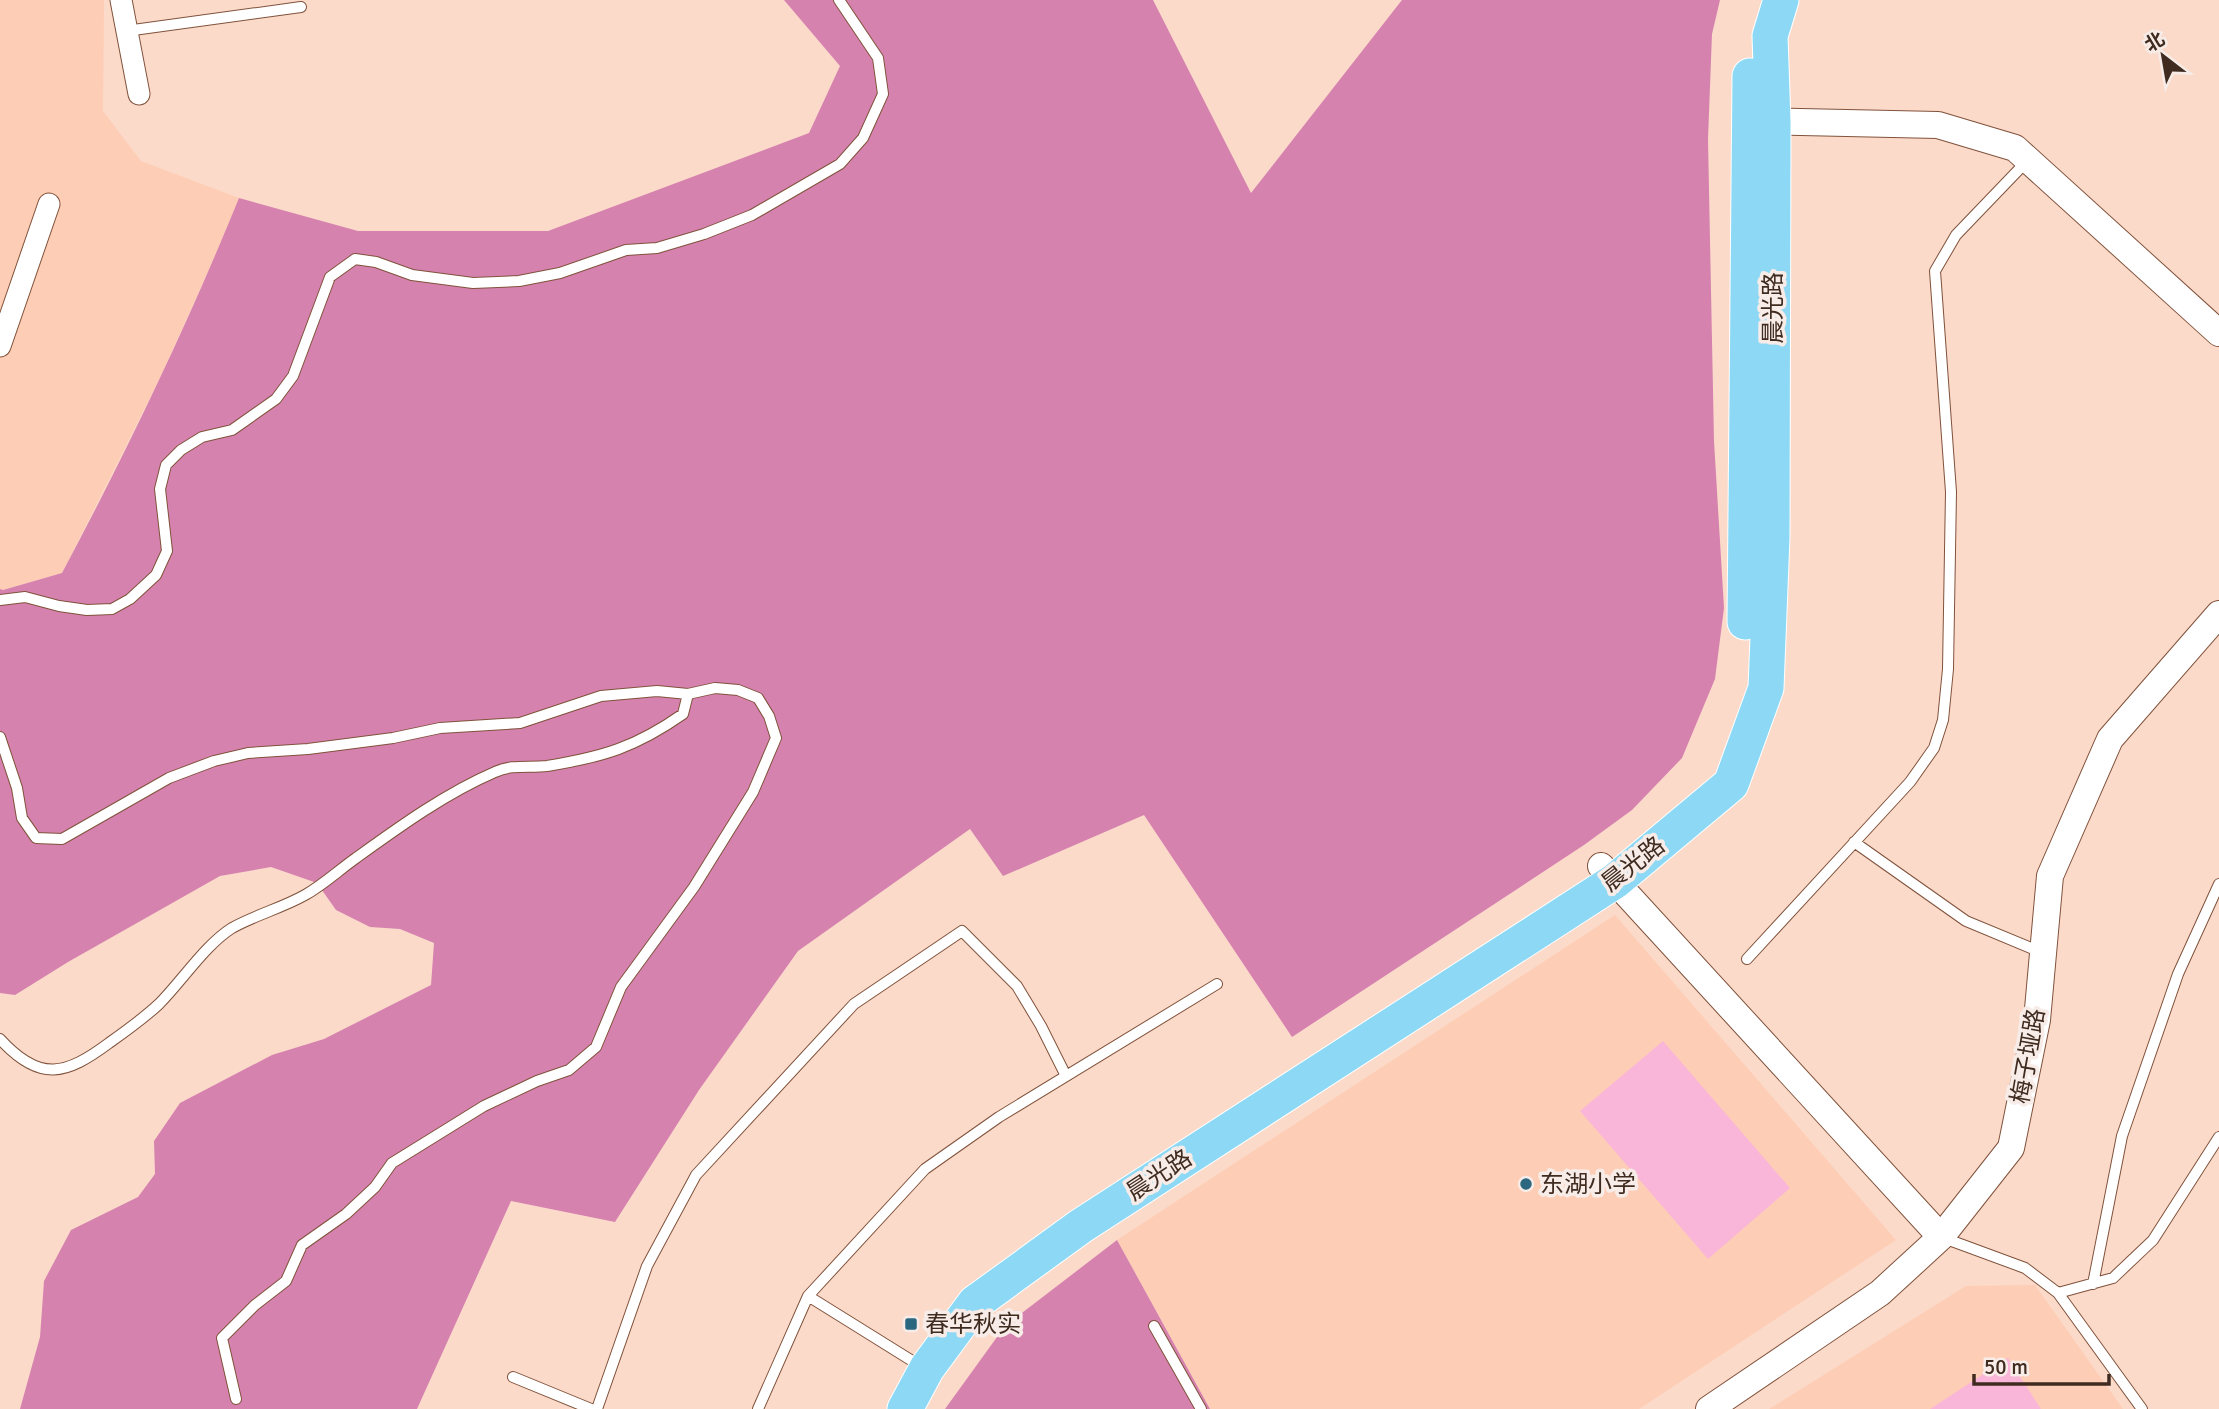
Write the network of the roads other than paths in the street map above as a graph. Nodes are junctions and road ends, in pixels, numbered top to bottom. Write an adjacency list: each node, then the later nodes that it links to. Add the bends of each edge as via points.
1 (121, 0): 6 (street)
2 (839, 0): 13 (lane, via 878,58 883,94 863,138 840,164 752,215 704,234 657,248 626,250 533,278 473,283 412,275 355,259 330,277 293,376 276,399 232,430 202,437 166,465 160,489 167,551 156,575 112,610 68,607 25,597)
3 (1759, 0): 8 (main road, 晨光路, via 1752,27)
4 (1781, 0): 8 (main road, 晨光路, via 1770,36)
5 (301, 7): 6 (lane)
6 (126, 30): 7 (street)
7 (139, 94)
8 (1761, 122): 9 (street, via 1938,125 2015,148); 18 (main road, 晨光路, via 1772,537 1766,688 1731,784)
9 (2028, 160): 11 (street); 17 (lane, via 1956,235 1935,271 1951,492 1943,720 1934,748 1910,782)
10 (49, 204): 12 (street)
11 (2219, 333)
12 (0, 346)
13 (0, 600)
14 (2219, 614): 20 (street, 梅子垭路, via 2110,739 2050,876)
15 (688, 694): 16 (lane, via 657,691 601,696 520,723 440,728 393,738 248,753 169,778 62,839 36,838 22,818); 23 (lane, via 683,714 643,740 592,759 495,771 394,832 305,895 231,929 159,1003 82,1063 42,1069 16,1057); 33 (lane, via 715,688 758,698 776,738 753,792 723,841 621,987 596,1047 569,1070 484,1106 392,1163 376,1186 346,1214 302,1245 286,1281 222,1338)
16 (0, 737)
17 (1854, 842): 20 (lane, via 1966,921); 21 (lane)
18 (1608, 874): 26 (street); 31 (main road, 晨光路, via 1071,1212 967,1290); 38 (main road, 晨光路, via 1081,1226 975,1303 927,1368)
19 (2219, 884): 27 (lane, via 2178,974 2122,1136)
20 (2043, 953): 26 (street, 梅子垭路, via 2037,1020 2011,1148)
21 (1747, 959)
22 (1217, 984): 24 (lane)
23 (0, 1039)
24 (1066, 1076): 29 (lane, via 925,1169); 35 (lane, via 1017,986 962,931 854,1004 696,1175 647,1266)
25 (2219, 1137): 27 (lane, via 2153,1240 2113,1278)
26 (1941, 1237): 28 (lane, via 2025,1268); 40 (street, 梅子垭路, via 1880,1293)
27 (2093, 1284): 28 (lane)
28 (2058, 1293): 41 (lane)
29 (808, 1296): 31 (lane); 36 (lane)
30 (1154, 1326): 39 (lane)
31 (914, 1362): 37 (main road, 晨光路)
32 (513, 1377): 34 (lane)
33 (236, 1399)
34 (591, 1409)
35 (597, 1409)
36 (758, 1409)
37 (887, 1409)
38 (905, 1409)
39 (1201, 1409)
40 (1709, 1409)
41 (2142, 1409)

